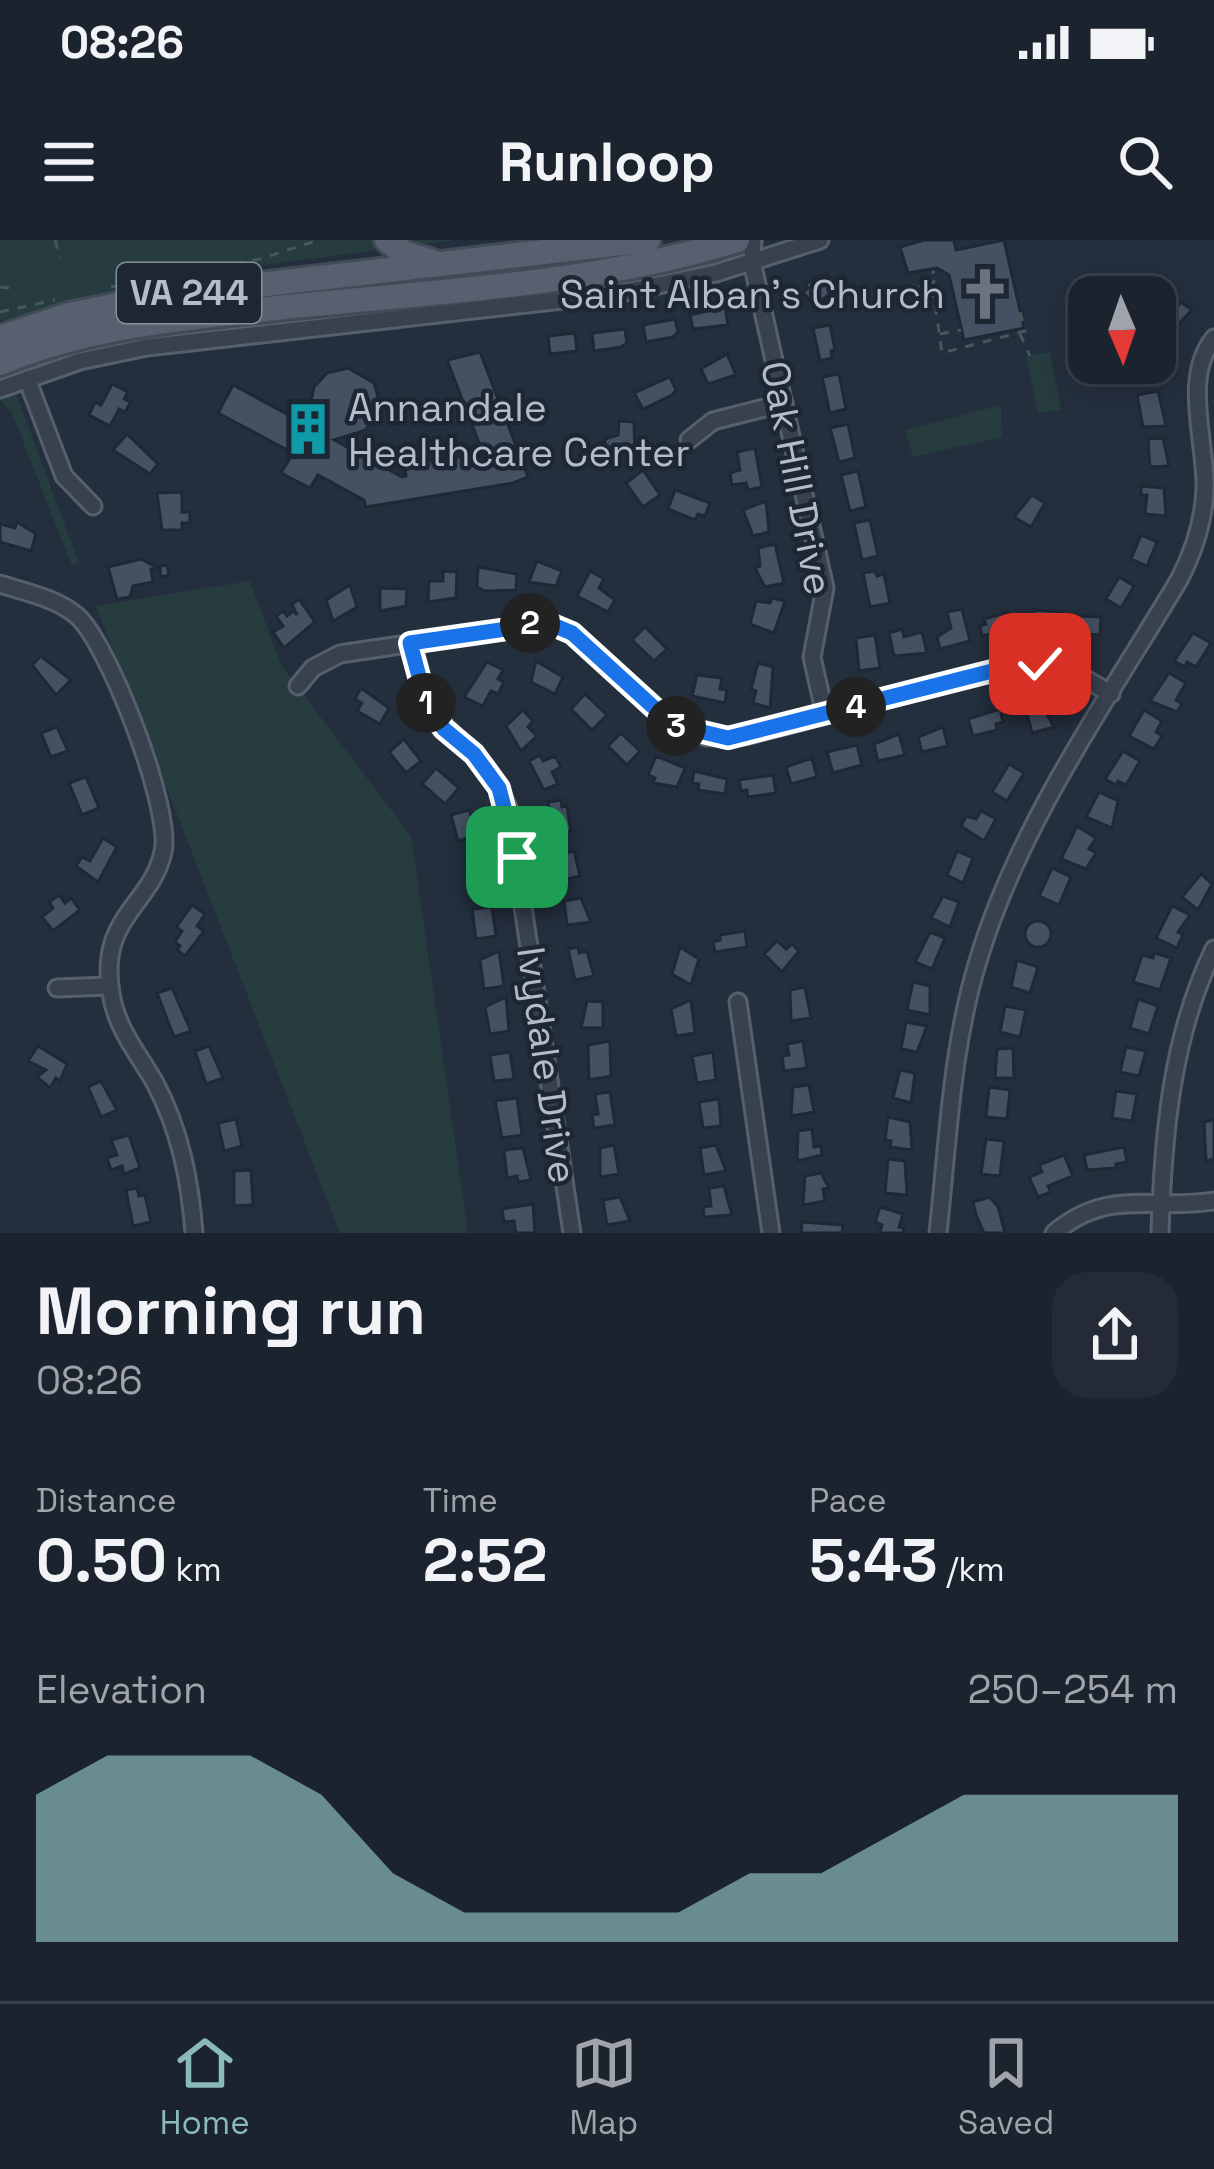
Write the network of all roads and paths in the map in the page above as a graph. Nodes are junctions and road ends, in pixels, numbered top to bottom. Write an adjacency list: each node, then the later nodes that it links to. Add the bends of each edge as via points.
1 (55, 240): 8 (path)
2 (319, 240): 11 (path)
3 (387, 240): 10 (main road, via 421,260)
4 (648, 240): 10 (main road, VA 244)
5 (737, 240): 24 (main road, VA 244, via 589,273 116,326)
6 (753, 240): 9 (street, Oak Hill Drive)
7 (820, 240): 9 (street)
8 (59, 258)
9 (752, 262): 25 (street, via 615,294 148,347); 27 (street, Oak Hill Drive)
10 (450, 264): 21 (main road, VA 244, via 163,296)
11 (190, 269)
12 (946, 279): 16 (path, via 935,274)
13 (911, 285): 16 (path)
14 (0, 287): 15 (path)
15 (9, 288)
16 (928, 290): 20 (path)
17 (1020, 312): 19 (path)
18 (961, 330): 20 (path)
19 (1020, 332): 20 (path, via 942,353); 23 (path)
20 (938, 334)
21 (0, 338)
22 (1214, 338): 33 (street, via 1198,376 1205,489 1197,539)
23 (1030, 356)
24 (0, 363)
25 (27, 379): 26 (street); 29 (street, via 64,476)
26 (0, 389)
27 (784, 403): 28 (street, via 713,421); 34 (street, Oak Hill Drive, via 825,587 812,657)
28 (689, 440)
29 (93, 506)
30 (0, 584): 36 (street, via 74,613 95,637 166,824 158,867 113,943)
31 (410, 643): 32 (street, via 340,654); 34 (street, via 548,623 572,633 658,716 688,732 745,736); 42 (street, Ivydale Drive, via 427,706 488,770 508,807)
32 (298, 686)
33 (1112, 694): 34 (street, via 1074,672 1023,664); 44 (street, via 1020,853 977,962 957,1052)
34 (825, 715)
35 (1214, 949): 40 (street, via 1176,1066)
36 (109, 986): 37 (street); 41 (street, via 119,1024 179,1139)
37 (57, 988)
38 (738, 1002): 43 (street)
39 (1214, 1201): 40 (street)
40 (1161, 1202): 45 (street, via 1098,1206); 46 (street)
41 (194, 1233)
42 (572, 1233)
43 (771, 1233)
44 (938, 1233)
45 (1054, 1233)
46 (1160, 1233)

